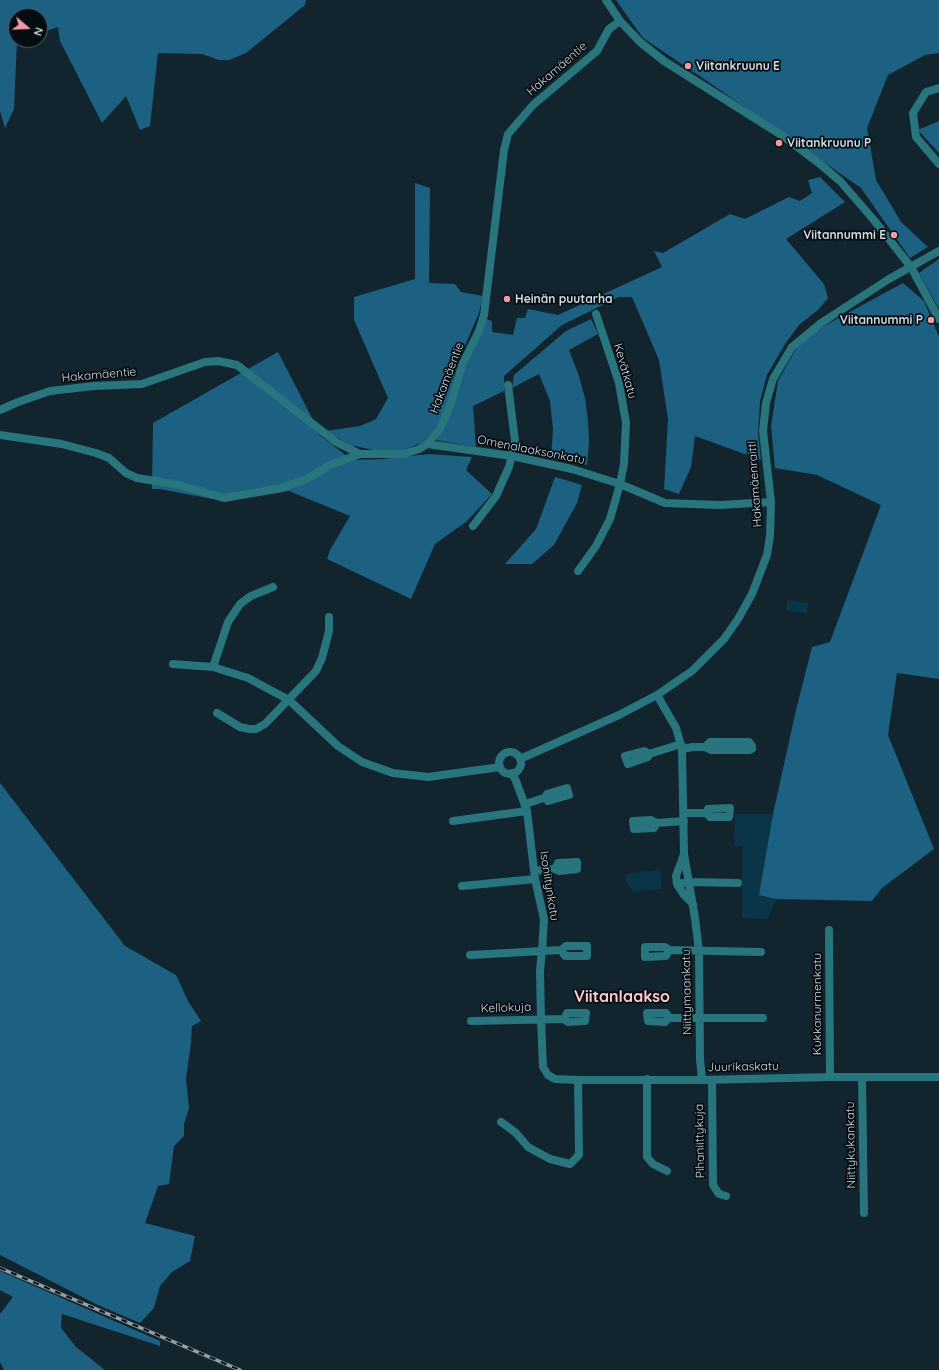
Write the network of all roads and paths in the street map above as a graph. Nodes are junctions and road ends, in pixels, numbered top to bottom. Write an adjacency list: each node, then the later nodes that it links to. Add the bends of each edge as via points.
1 (606, 0): 2 (street)
2 (620, 21): 6 (street, via 640,42 664,61 783,136 820,164 845,187); 12 (street, Hakamäentie, via 609,29 596,51 533,105 508,134 484,315 462,365 440,429)
3 (939, 88): 4 (street, via 926,92 912,113 916,137)
4 (939, 164)
5 (939, 251): 6 (street, Hakamäenraitti)
6 (911, 267): 8 (street); 16 (street, Hakamäenraitti, via 820,323 792,347 773,379 766,403 763,431)
7 (596, 314): 15 (street, Kevätkatu, via 619,383 626,423 624,464)
8 (939, 319)
9 (508, 385): 14 (street, via 515,441)
10 (0, 410): 13 (street, Hakamäentie, via 50,391 142,384 205,362 218,361 237,365 336,442)
11 (0, 435): 13 (street, via 62,444 96,453 109,458 126,473 137,478 179,485 224,498 281,488)
12 (426, 444): 13 (street, Hakamäentie, via 404,454); 14 (street, Omenalaaksonkatu)
13 (360, 454)
14 (512, 456): 15 (street, Omenalaaksonkatu, via 572,469); 17 (street, via 496,496)
15 (620, 484): 16 (street, Omenalaaksonkatu, via 665,503 720,505); 18 (street, Kevätkatu, via 610,518 596,546)
16 (770, 502): 23 (street, Hakamäenraitti, via 767,555 752,594 738,619 709,656)
17 (474, 526)
18 (578, 571)
19 (274, 587): 22 (street, via 251,596 240,604 228,622)
20 (329, 617): 24 (street, via 329,631 316,671)
21 (173, 664): 22 (street)
22 (213, 667): 24 (street, via 248,678)
23 (657, 696): 27 (street, Niittymaankatu, via 676,728); 29 (street, Hakamäenraitti)
24 (289, 700): 25 (street, via 265,724 256,729 240,727); 30 (street, via 338,746 362,762 393,773 428,777)
25 (217, 713)
26 (730, 746): 27 (street, via 711,750 705,747)
27 (682, 747): 28 (street); 35 (street, Niittymaankatu)
28 (649, 754)
29 (520, 759): 30 (street, via 516,754 506,752 500,757); 31 (street, via 518,769)
30 (500, 767): 31 (street, via 504,772)
31 (512, 773): 33 (street, Isoniitynkatu)
32 (547, 797): 33 (street)
33 (526, 807): 36 (street); 40 (street, Isoniitynkatu)
34 (707, 813): 35 (street)
35 (684, 817): 37 (street); 38 (street, Niittymaankatu)
36 (453, 821)
37 (656, 823)
38 (684, 854): 41 (street, Niittymaankatu); 43 (street, Niittymaankatu, via 676,876)
39 (554, 869): 40 (street)
40 (535, 875): 44 (street); 49 (street, Isoniitynkatu, via 544,919)
41 (689, 882): 42 (street); 43 (street); 45 (street, Niittymaankatu)
42 (738, 883)
43 (677, 884): 45 (street, Niittymaankatu)
44 (462, 886)
45 (692, 904): 50 (street, Niittymaankatu)
46 (829, 930): 60 (street, Kukkanurmenkatu)
47 (561, 950): 49 (street)
48 (669, 950): 50 (street)
49 (542, 951): 52 (street); 57 (street, Isoniitynkatu)
50 (699, 952): 51 (street); 53 (street, Niittymaankatu)
51 (760, 952)
52 (470, 955)
53 (699, 1017): 55 (street); 56 (street); 65 (street, Niittymaankatu)
54 (564, 1018): 57 (street, Kellokuja)
55 (669, 1018)
56 (762, 1018)
57 (541, 1019): 58 (street, Kellokuja); 59 (street, Isoniitynkatu, via 542,1067)
58 (471, 1021)
59 (548, 1075): 64 (street, Juurikaskatu, via 555,1079)
60 (830, 1077): 61 (street, Juurikaskatu); 66 (street, Juurikaskatu)
61 (862, 1077): 62 (street, Juurikaskatu); 70 (street, Niittykukankatu)
62 (939, 1077)
63 (647, 1079): 64 (street, Juurikaskatu); 65 (street, Juurikaskatu); 68 (street, via 648,1157 653,1164)
64 (578, 1080): 67 (street, via 579,1155 570,1164 550,1159 528,1147 516,1133)
65 (702, 1080): 66 (street, Juurikaskatu)
66 (712, 1080): 69 (street, Pihaniittykuja, via 713,1185 719,1194)
67 (501, 1122)
68 (667, 1171)
69 (726, 1196)
70 (864, 1213)

